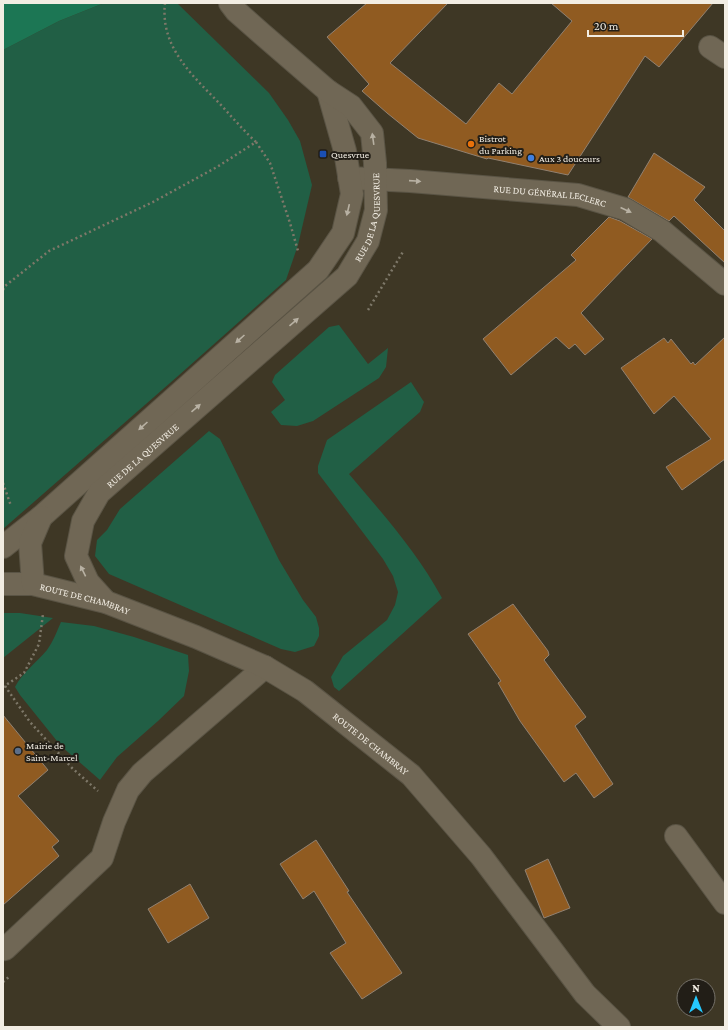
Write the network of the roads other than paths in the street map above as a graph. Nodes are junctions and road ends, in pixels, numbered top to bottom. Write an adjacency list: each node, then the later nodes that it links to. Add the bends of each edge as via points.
1 (230, 3): 2 (street)
2 (328, 91): 3 (street, RUE DE LA QUESVRUE, via 345,151); 4 (street, RUE DE LA QUESVRUE, one-way to 2, via 372,133 351,106)
3 (349, 178): 4 (street, RUE DU GÉNÉRAL LECLERC); 6 (street, RUE DE LA QUESVRUE, one-way to 6, via 352,194 343,233 318,270)
4 (376, 179): 5 (street, RUE DU GÉNÉRAL LECLERC, one-way to 5, via 578,195 625,209 662,231); 10 (street, RUE DE LA QUESVRUE, one-way to 4, via 88,582 76,556 83,521 99,493 346,276 368,241 376,210)
5 (725, 284)
6 (41, 518): 7 (street, RUE DE LA QUESVRUE); 9 (street, RUE DE LA QUESVRUE, via 30,544)
7 (3, 547)
8 (3, 584): 9 (street, ROUTE DE CHAMBRAY)
9 (40, 585): 10 (street, ROUTE DE CHAMBRAY)
10 (106, 602): 11 (street, ROUTE DE CHAMBRAY)
11 (265, 667): 14 (street, via 142,773 128,790 102,858); 15 (street, ROUTE DE CHAMBRAY, via 305,691 411,775 481,856 585,994)
12 (676, 836): 13 (street)
13 (725, 903)
14 (3, 948)
15 (619, 1027)

